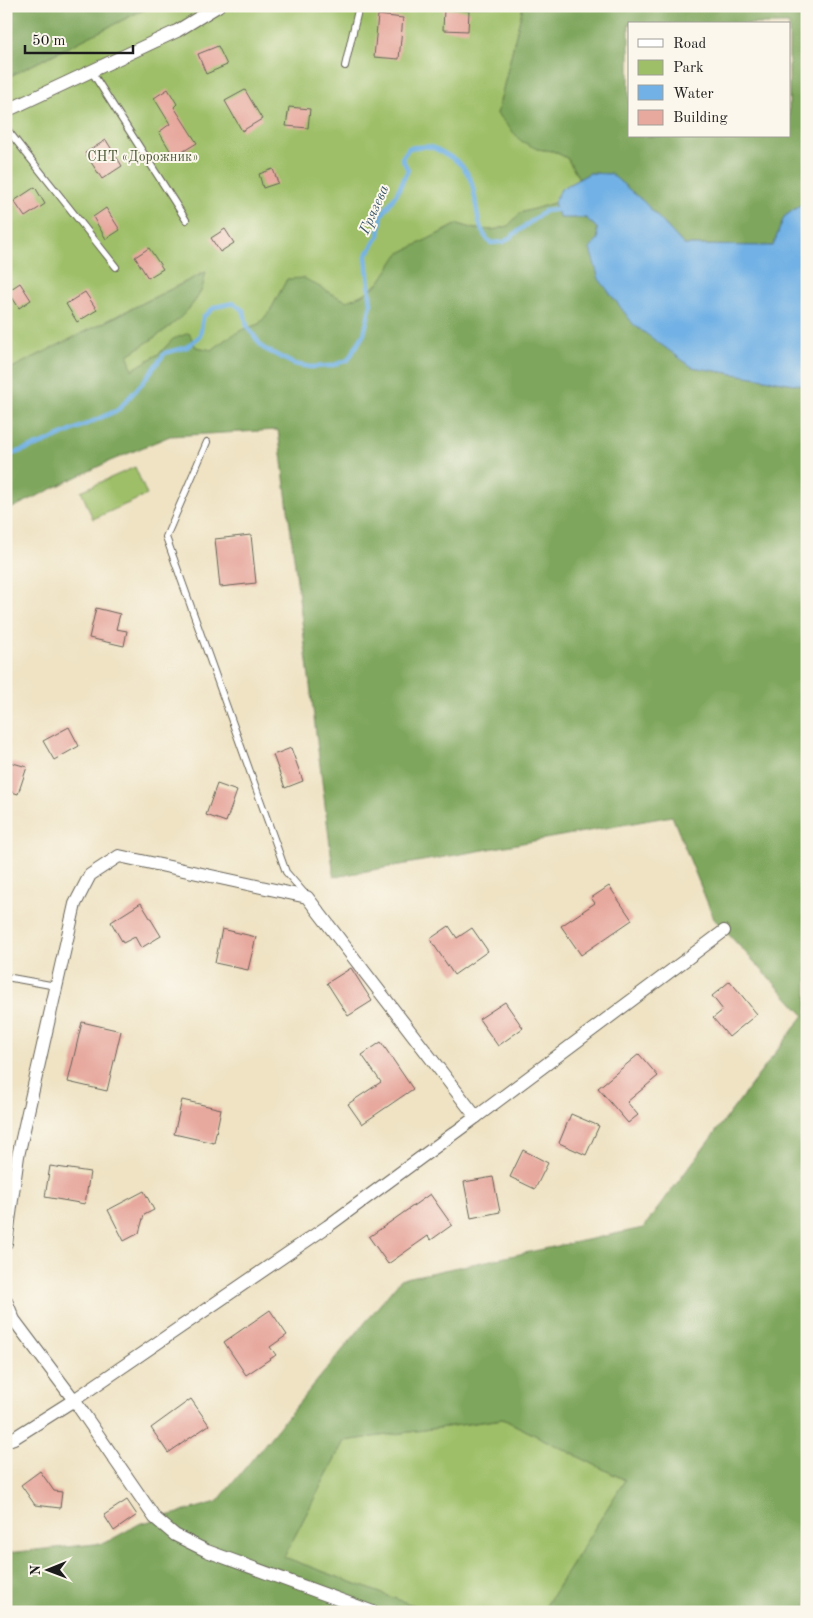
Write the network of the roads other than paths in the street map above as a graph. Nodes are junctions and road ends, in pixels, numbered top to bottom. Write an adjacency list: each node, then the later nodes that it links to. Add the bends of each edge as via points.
1 (218, 6): 5 (street, via 177,30)
2 (359, 6): 3 (lane)
3 (345, 66)
4 (95, 77): 7 (lane)
5 (6, 111)
6 (6, 128): 8 (lane)
7 (186, 220)
8 (116, 267)
9 (207, 442): 10 (lane, via 166,537 286,872)
10 (307, 897): 13 (street, via 119,856 90,875 75,904); 14 (street)
11 (724, 930): 14 (street)
12 (6, 977): 13 (lane)
13 (56, 986): 15 (street, via 18,1156)
14 (476, 1117): 17 (street, via 328,1226)
15 (6, 1243)
16 (6, 1301): 17 (street, via 14,1320)
17 (74, 1400): 18 (street); 19 (street, via 155,1518 175,1534 207,1551)
18 (6, 1441)
19 (373, 1612)

